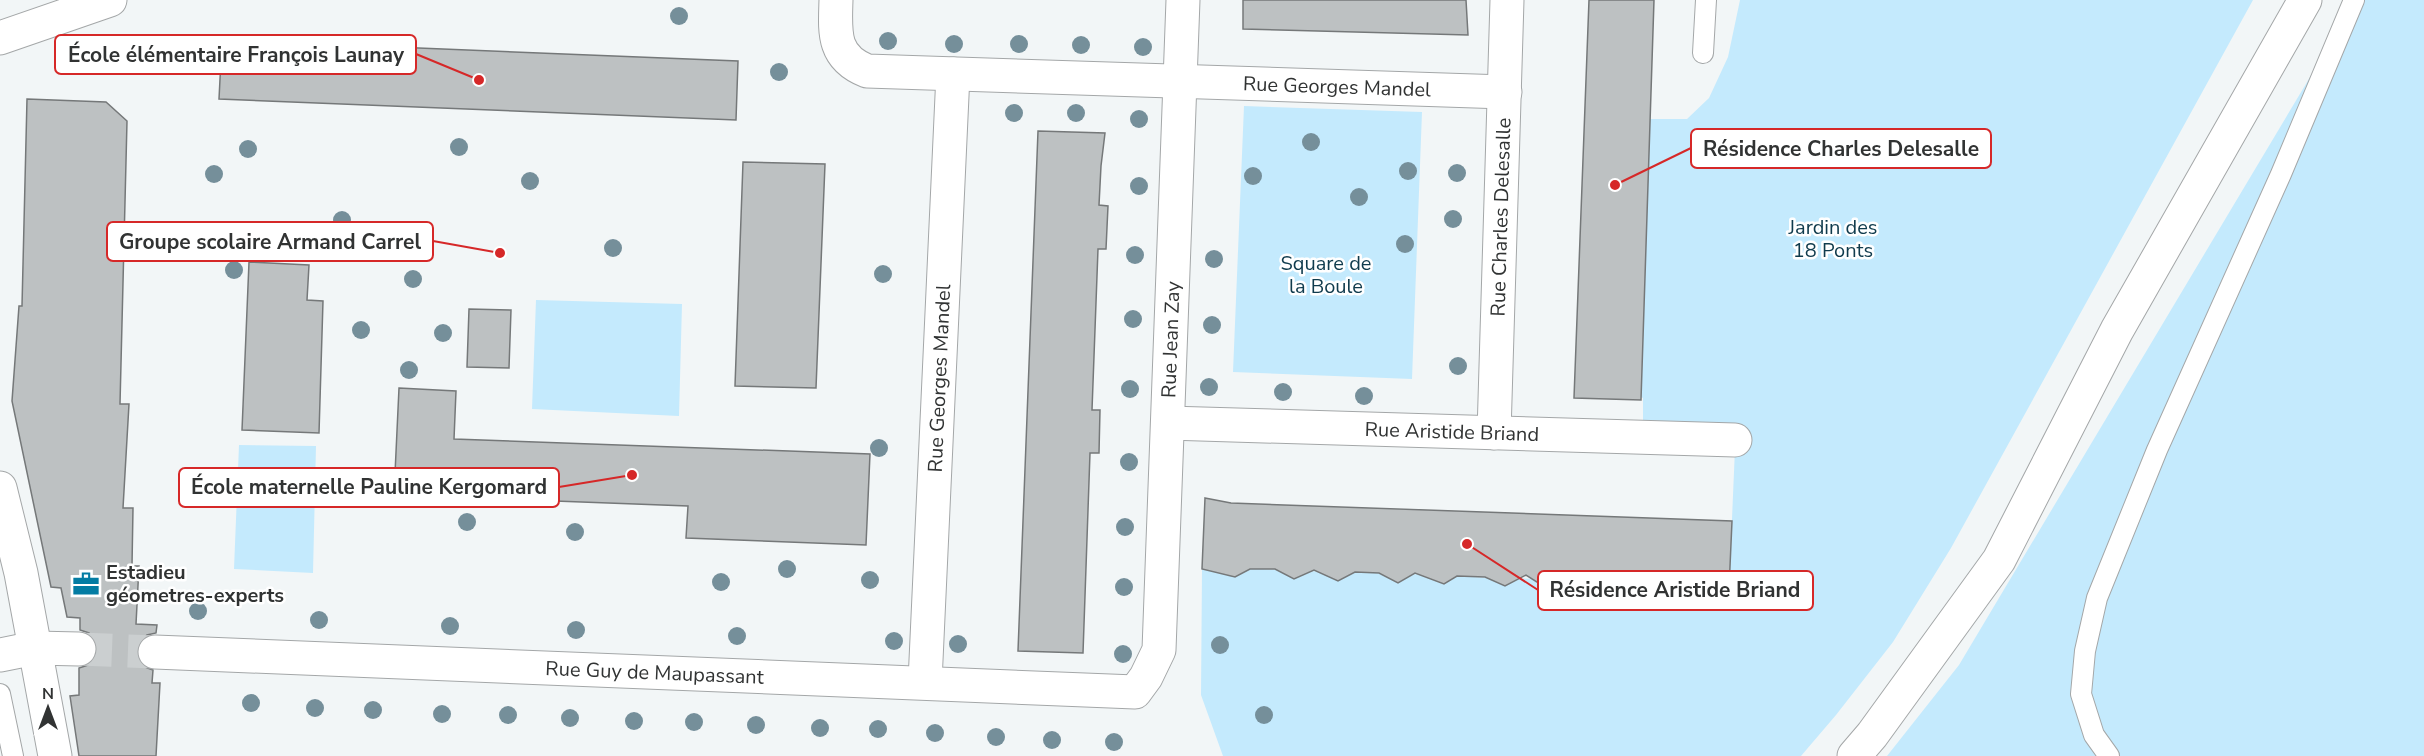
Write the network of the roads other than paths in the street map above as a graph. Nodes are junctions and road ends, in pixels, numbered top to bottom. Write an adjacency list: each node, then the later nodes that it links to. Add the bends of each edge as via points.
1 (110, 0): 8 (main road)
2 (836, 0): 10 (main road, Rue Georges Mandel, via 837,42 854,66 867,71)
3 (1183, 0): 11 (main road, Rue Jean Zay)
4 (1507, 0): 12 (main road, Rue Charles Delesalle)
5 (1706, 0): 9 (lane)
6 (2305, 0): 26 (main road, via 2117,330 1999,560)
7 (2354, 0): 27 (lane, via 2157,450 2097,598 2085,651 2081,694 2094,735)
8 (0, 38)
9 (1703, 53)
10 (953, 75): 11 (main road, Rue Georges Mandel); 22 (main road, Rue Georges Mandel)
11 (1180, 81): 12 (main road, Rue Georges Mandel); 13 (main road, Rue Jean Zay)
12 (1505, 92): 14 (main road, Rue Charles Delesalle)
13 (1168, 423): 14 (main road, Rue Aristide Briand); 21 (main road, Rue Jean Zay, via 1159,650)
14 (1494, 433): 15 (main road, Rue Aristide Briand)
15 (1735, 440)
16 (0, 488): 17 (main road)
17 (35, 648): 18 (main road); 20 (main road); 25 (main road)
18 (80, 649)
19 (155, 652): 22 (main road, Rue Guy de Maupassant)
20 (0, 655)
21 (1146, 677): 22 (main road, Rue Guy de Maupassant, via 1135,692)
22 (925, 682)
23 (0, 693): 24 (lane)
24 (13, 756)
25 (55, 756)
26 (1854, 756)
27 (2109, 756)

